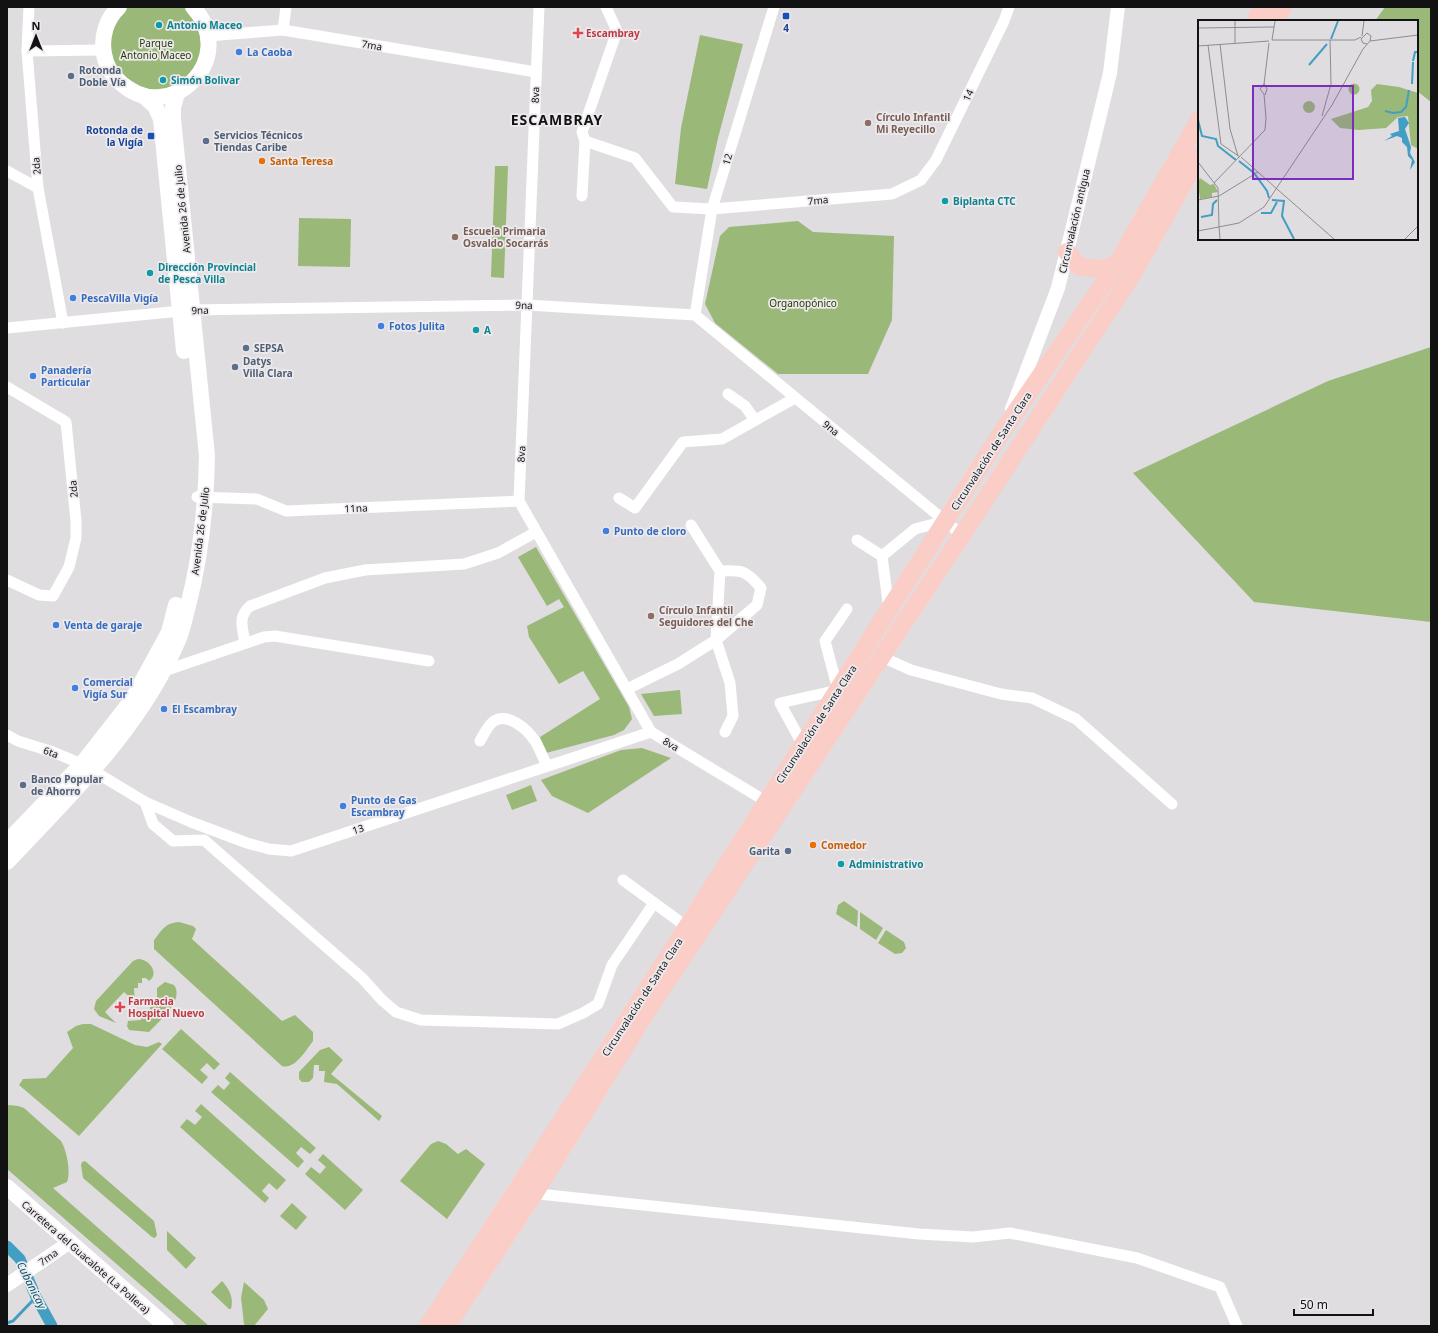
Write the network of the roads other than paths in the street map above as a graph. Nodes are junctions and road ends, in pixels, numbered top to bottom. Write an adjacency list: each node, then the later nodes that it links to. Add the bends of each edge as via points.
1 (29, 7): 17 (street, 2da)
2 (118, 7): 16 (main road, via 105,27)
3 (192, 7): 15 (main road, via 200,15)
4 (286, 7): 14 (street)
5 (539, 7): 18 (street, 8va)
6 (606, 7): 22 (street, via 617,31 582,132)
7 (774, 7): 28 (street, 12)
8 (1009, 7): 25 (street, 14, via 936,160)
9 (1118, 7): 29 (street, Circunvalación antigua, via 1110,73)
10 (1263, 7): 12 (highway)
11 (1283, 7): 13 (highway)
12 (1256, 20)
13 (1276, 20)
14 (283, 30): 15 (street, 7ma); 18 (street, 7ma)
15 (207, 36): 19 (main road, via 206,59 200,73 190,85)
16 (103, 50): 17 (street); 20 (main road, via 105,62 114,78 127,89)
17 (26, 51): 26 (street, 2da)
18 (536, 72): 31 (street, 8va)
19 (177, 93): 20 (main road, via 162,97); 32 (main road, Avenida 26 de Julio, via 173,119)
20 (144, 96): 32 (main road, Avenida 26 de Julio, via 155,106 161,120)
21 (1198, 122): 30 (highway, Circunvalación de Santa Clara)
22 (585, 141): 27 (street); 28 (street, 7ma, via 635,158 673,207)
23 (1198, 158): 47 (highway, Circunvalación de Santa Clara, via 1135,270)
24 (7, 171): 26 (street)
25 (921, 180): 28 (street, 7ma, via 892,194)
26 (38, 188): 34 (street, 2da)
27 (582, 196)
28 (712, 209): 33 (street, 12)
29 (1067, 252): 30 (highway, via 1080,267 1103,269); 40 (street, Circunvalación antigua, via 1058,288)
30 (1117, 264): 40 (highway, Circunvalación de Santa Clara)
31 (527, 305): 32 (street, 9na); 33 (street, 9na); 43 (street, 8va)
32 (186, 311): 34 (street, 9na); 41 (main road, Avenida 26 de Julio, via 196,456)
33 (695, 315): 38 (street, 9na)
34 (63, 323): 35 (street, 9na)
35 (7, 328)
36 (7, 387): 51 (street, 2da, via 66,422 76,515 76,538 69,567 53,596 39,595)
37 (728, 394): 39 (street, via 744,406)
38 (795, 398): 39 (street); 44 (street, 9na)
39 (755, 420): 42 (street, via 722,439 683,442 635,508)
40 (1004, 429): 44 (highway, Circunvalación de Santa Clara)
41 (202, 497): 43 (street, 11na, via 257,499 286,511); 58 (main road, Avenida 26 de Julio, via 194,580 180,636); 67 (main road, Avenida 26 de Julio, via 169,632 132,700)
42 (619, 498)
43 (519, 501): 46 (street, 8va)
44 (945, 521): 47 (street, 9na); 49 (street, via 916,529); 53 (highway, Circunvalación de Santa Clara)
45 (691, 525): 50 (street)
46 (536, 532): 55 (street, via 498,553 464,564 365,570 325,578 250,606 244,612 241,623); 59 (street, 8va)
47 (962, 535): 56 (highway, Circunvalación de Santa Clara)
48 (857, 540): 49 (street)
49 (882, 556): 53 (street)
50 (720, 571): 54 (street); 54 (street, via 738,570 750,575 761,588 757,605)
51 (7, 580)
52 (847, 610): 60 (street, via 825,641)
53 (889, 610): 60 (highway, Circunvalación de Santa Clara)
54 (716, 640): 59 (street, via 678,664); 62 (street, via 730,683 733,716)
55 (245, 643): 57 (street, via 275,636); 58 (street)
56 (882, 657): 70 (street, via 918,672 1001,694 1032,698 1076,719); 76 (highway, Circunvalación de Santa Clara)
57 (428, 661)
58 (164, 671): 67 (main road, Avenida 26 de Julio, via 134,719)
59 (627, 689): 61 (street, 8va)
60 (838, 690): 65 (highway, Circunvalación de Santa Clara); 65 (street, via 780,703)
61 (651, 732): 66 (street, 13); 69 (street, 8va)
62 (725, 732)
63 (7, 735): 67 (street, 6ta)
64 (480, 740): 66 (street, via 494,721 503,718 512,721 525,729 535,740)
65 (803, 745): 69 (highway, Circunvalación de Santa Clara)
66 (547, 766): 68 (street, 13, via 291,850 269,849 247,843)
67 (88, 768): 68 (street, 13); 71 (main road, Avenida 26 de Julio); 72 (main road, Avenida 26 de Julio)
68 (146, 802): 74 (street, via 153,824 173,841 204,840 362,978 396,1012 421,1020 558,1024 582,1013 598,1004 612,965)
69 (767, 802): 75 (highway, Circunvalación de Santa Clara)
70 (1172, 804)
71 (7, 842)
72 (7, 862)
73 (623, 880): 74 (street)
74 (654, 903): 75 (street)
75 (687, 927): 76 (highway, Circunvalación de Santa Clara)
76 (655, 988): 78 (highway, Circunvalación de Santa Clara); 79 (highway, Circunvalación de Santa Clara)
77 (7, 1187): 80 (main road, Carretera del Guacalote (La Pollera))
78 (516, 1192): 79 (street); 83 (highway, Circunvalación de Santa Clara)
79 (534, 1194): 84 (highway, Circunvalación de Santa Clara); 85 (street, via 919,1234 973,1237 1010,1233 1136,1258 1220,1287)
80 (70, 1242): 81 (street, 7ma); 82 (main road, Carretera del Guacalote (La Pollera))
81 (7, 1285)
82 (166, 1326)
83 (428, 1326)
84 (447, 1326)
85 (1237, 1326)

